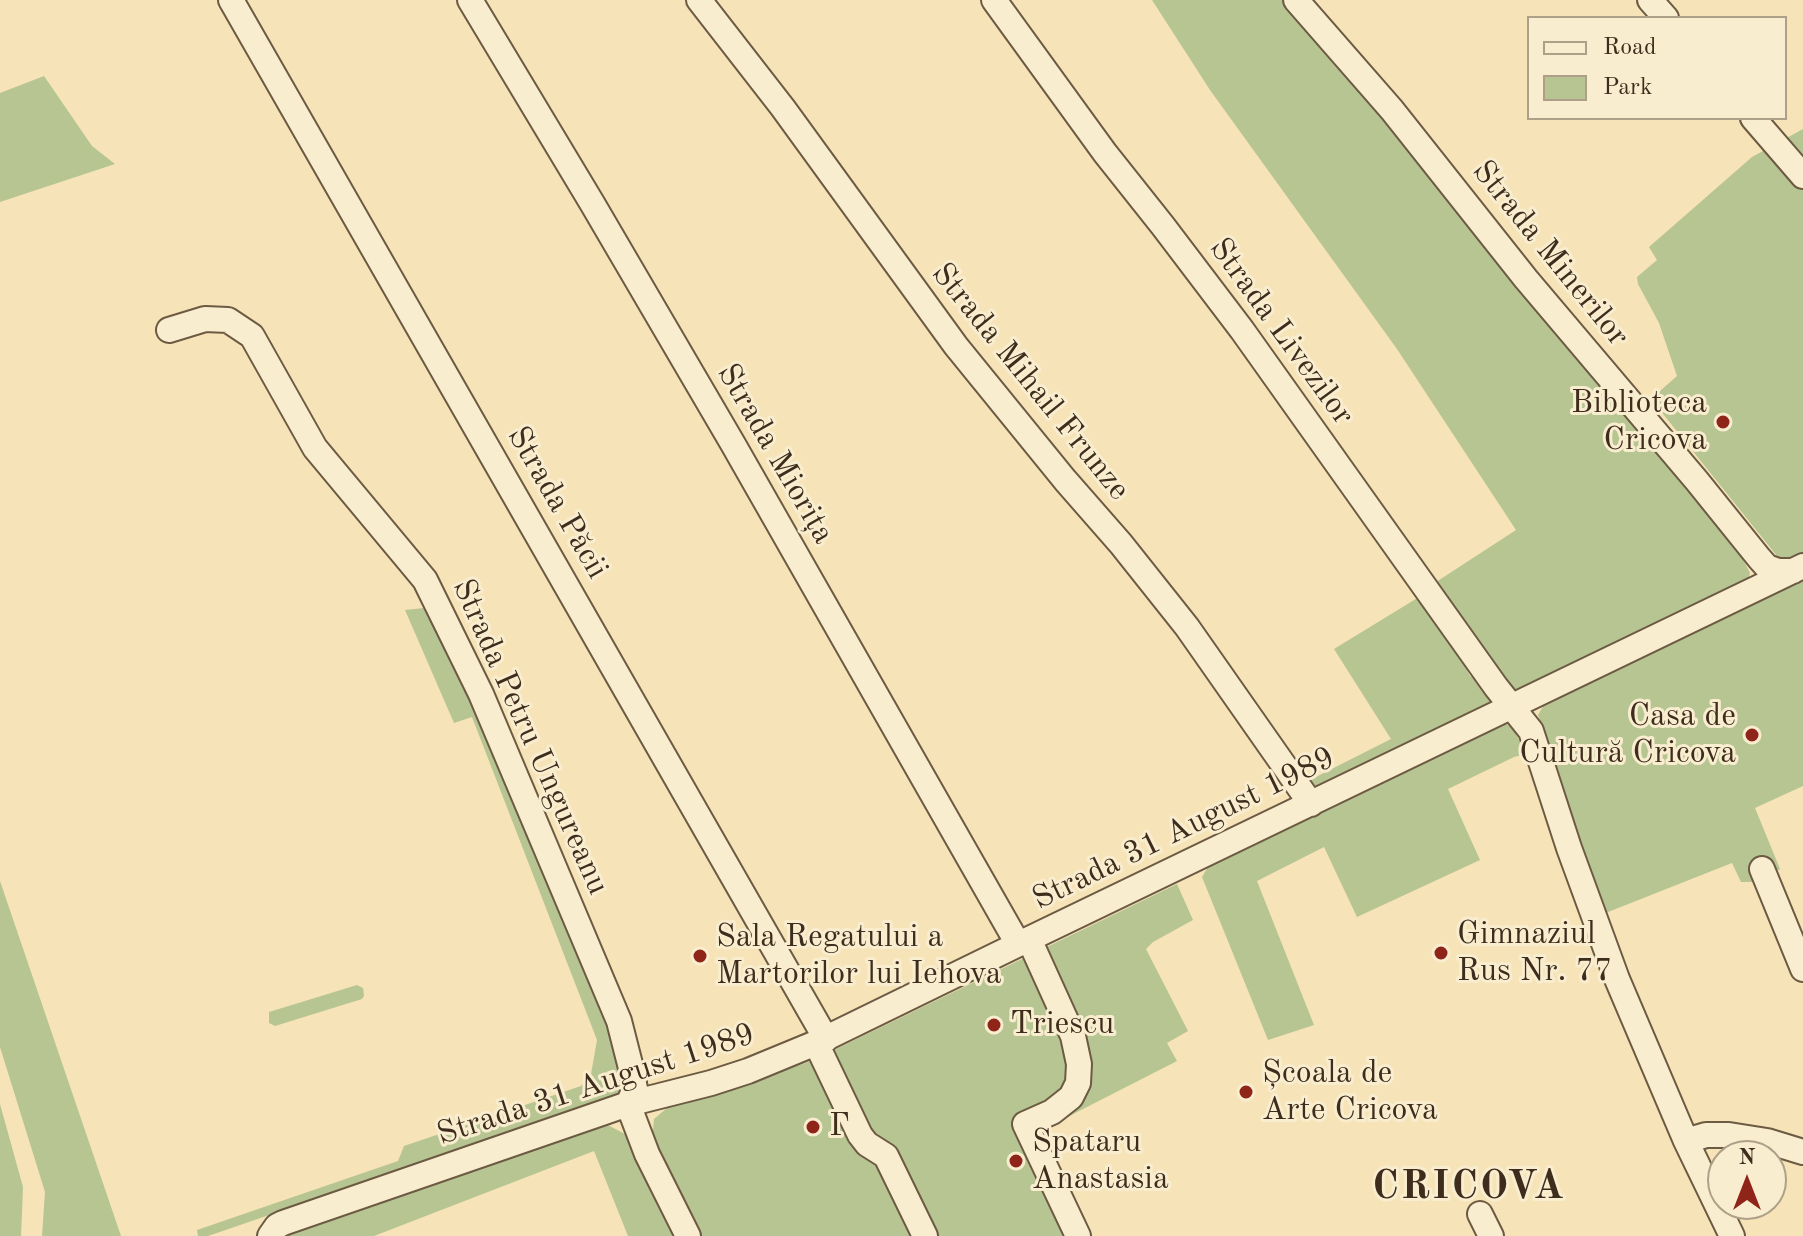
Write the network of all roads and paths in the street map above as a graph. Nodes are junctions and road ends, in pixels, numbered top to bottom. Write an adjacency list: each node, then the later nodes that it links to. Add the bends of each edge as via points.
1 (231, 0): 17 (street, Strada Păcii)
2 (470, 0): 15 (street, Strada Miorița)
3 (699, 0): 13 (street, Strada Mihail Frunze, via 956,346 1187,627)
4 (994, 0): 12 (street, Strada Livezilor, via 1242,330)
5 (1296, 0): 11 (street, Strada Minerilor, via 1759,558 1778,571)
6 (1650, 0): 7 (street)
7 (1664, 16)
8 (1755, 120): 9 (street)
9 (1803, 176)
10 (169, 330): 18 (street, Strada Petru Ungureanu, via 205,319 228,320 252,336 315,448 425,580 481,694 619,1021 635,1089)
11 (1798, 568): 12 (street, Strada 31 August 1989)
12 (1510, 707): 13 (street, Strada 31 August 1989); 19 (street, Strada Livezilor, via 1531,731 1612,966)
13 (1311, 804): 15 (street, Strada 31 August 1989)
14 (1762, 869): 16 (street)
15 (1023, 942): 17 (street, Strada 31 August 1989); 25 (street, Strada Miorița, via 1073,1036 1079,1064 1071,1097 1025,1124)
16 (1803, 969)
17 (821, 1041): 18 (street, Strada 31 August 1989, via 735,1075); 24 (street, Strada Păcii, via 860,1135 886,1156)
18 (628, 1104): 22 (street, Strada 31 August 1989, via 283,1223); 23 (street, Strada Petru Ungureanu)
19 (1686, 1141): 20 (street, via 1729,1135); 27 (street, Strada Livezilor)
20 (1803, 1152)
21 (1480, 1214): 26 (street)
22 (270, 1236)
23 (688, 1236)
24 (925, 1236)
25 (1078, 1236)
26 (1491, 1236)
27 (1732, 1236)

